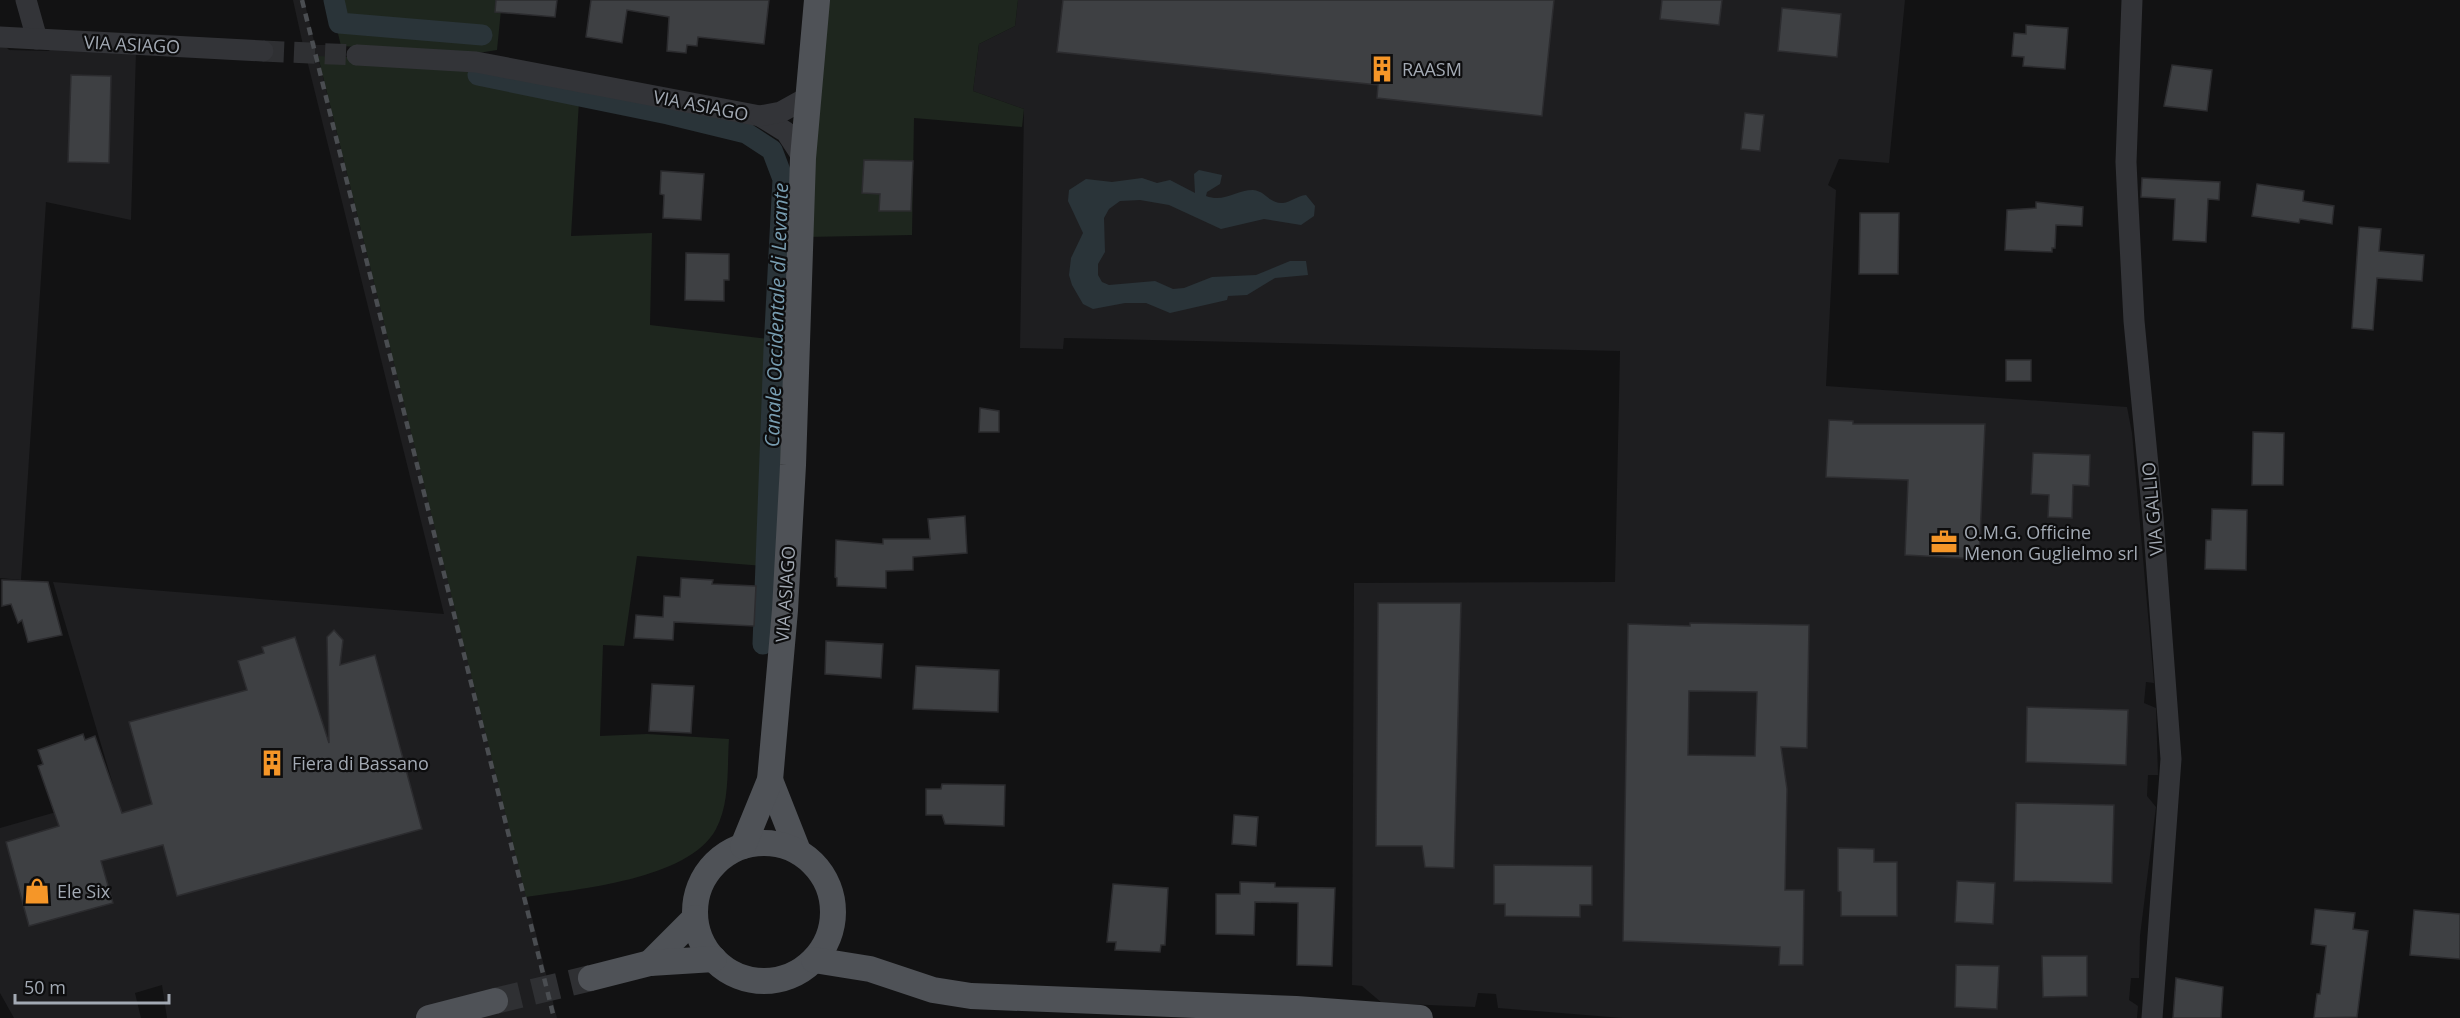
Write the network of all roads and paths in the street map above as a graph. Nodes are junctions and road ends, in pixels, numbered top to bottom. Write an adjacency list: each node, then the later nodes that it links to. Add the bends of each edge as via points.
1 (26, 0): 5 (street)
2 (817, 0): 8 (main road)
3 (2132, 0): 24 (street, VIA GALLIO, via 2126,162 2130,251 2171,759)
4 (0, 37): 5 (street, VIA ASIAGO)
5 (37, 39): 6 (street, VIA ASIAGO)
6 (263, 51)
7 (357, 55): 9 (street, VIA ASIAGO, via 476,62)
8 (808, 97): 9 (street, VIA ASIAGO, via 781,112); 10 (main road)
9 (760, 116): 10 (street, VIA ASIAGO, via 786,132)
10 (803, 158): 11 (main road, VIA ASIAGO, via 793,465)
11 (770, 780): 12 (main road, VIA ASIAGO); 13 (main road, VIA ASIAGO)
12 (743, 846): 13 (main road, VIA ASIAGO, via 761,842); 14 (main road, VIA ASIAGO, via 722,856 706,873 697,895)
13 (798, 851): 15 (main road, VIA ASIAGO, via 816,865 828,884 834,906)
14 (695, 918): 16 (main road, VIA ASIAGO, via 701,940); 18 (main road)
15 (832, 929): 17 (main road, VIA ASIAGO); 19 (main road)
16 (714, 959): 17 (main road, VIA ASIAGO, via 731,973 775,981 796,974); 18 (main road)
17 (814, 960): 19 (main road)
18 (650, 963): 20 (main road)
19 (870, 969): 23 (main road, via 933,990 971,996)
20 (591, 978)
21 (495, 1001): 22 (main road)
22 (429, 1018)
23 (1420, 1018)
24 (2152, 1018)

